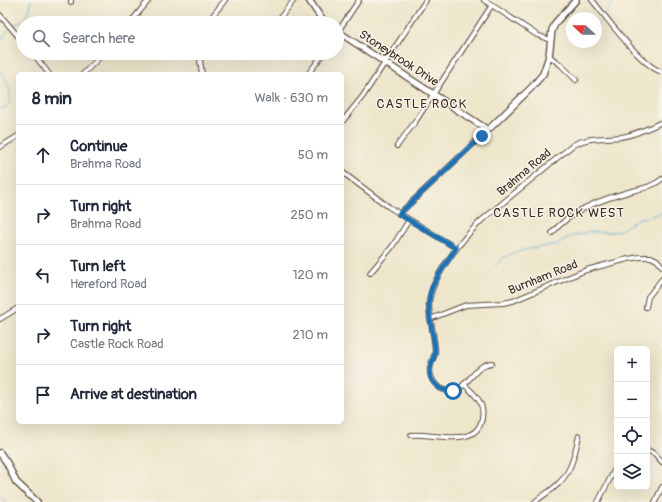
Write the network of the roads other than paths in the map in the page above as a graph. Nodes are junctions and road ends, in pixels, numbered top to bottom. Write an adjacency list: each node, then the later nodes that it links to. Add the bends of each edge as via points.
1 (149, 0): 12 (street)
2 (225, 0): 13 (street)
3 (294, 0): 14 (street)
4 (309, 0): 15 (street)
5 (358, 0): 16 (street)
6 (426, 0): 25 (street)
7 (484, 0): 10 (street)
8 (576, 0): 19 (street, via 554,26)
9 (592, 0): 30 (street, via 639,56)
10 (492, 5): 19 (street); 32 (street)
11 (0, 15): 17 (street)
12 (136, 16)
13 (212, 16)
14 (281, 16)
15 (320, 16)
16 (344, 21)
17 (16, 34)
18 (344, 36): 25 (street, Stoneybrook Drive)
19 (550, 40): 20 (street)
20 (549, 56): 31 (street); 35 (street, via 539,79)
21 (38, 60): 26 (street)
22 (97, 60): 27 (street)
23 (200, 60): 28 (street)
24 (319, 60): 29 (street)
25 (386, 63): 32 (street, Stoneybrook Drive); 33 (street)
26 (47, 72)
27 (85, 72)
28 (202, 72)
29 (310, 72)
30 (662, 72)
31 (576, 80)
32 (434, 94): 35 (street, Stoneybrook Drive); 37 (street)
33 (344, 120)
34 (662, 122): 44 (street, Brahma Road, via 628,135 590,139 573,145 482,220)
35 (488, 130): 41 (street)
36 (16, 137): 38 (street)
37 (397, 146)
38 (0, 147)
39 (344, 173): 41 (street)
40 (662, 178): 43 (street, via 650,187 614,196 578,211)
41 (399, 214): 42 (street)
42 (409, 220): 44 (street); 46 (street, via 392,247)
43 (552, 233)
44 (456, 248): 51 (street, Brahma Road, via 432,288 429,302)
45 (662, 266): 51 (street, Burnham Road, via 651,257 628,259 586,270 513,301 466,305)
46 (370, 273)
47 (662, 279): 48 (street, via 648,296)
48 (646, 307)
49 (16, 309): 50 (street)
50 (0, 319)
51 (430, 319): 53 (street, Brahma Road, via 435,352 430,369 432,380 438,387 449,391 457,390)
52 (492, 363): 53 (street, Brahma Road, via 484,365)
53 (464, 384): 54 (street, via 479,399 483,407 482,422 476,431 461,437)
54 (411, 435)
55 (579, 436): 62 (street, via 565,476)
56 (650, 452): 58 (street)
57 (0, 453): 61 (street, via 16,482)
58 (662, 462)
59 (614, 471): 63 (street)
60 (662, 487): 64 (street)
61 (38, 502)
62 (535, 502)
63 (598, 502)
64 (656, 502)

